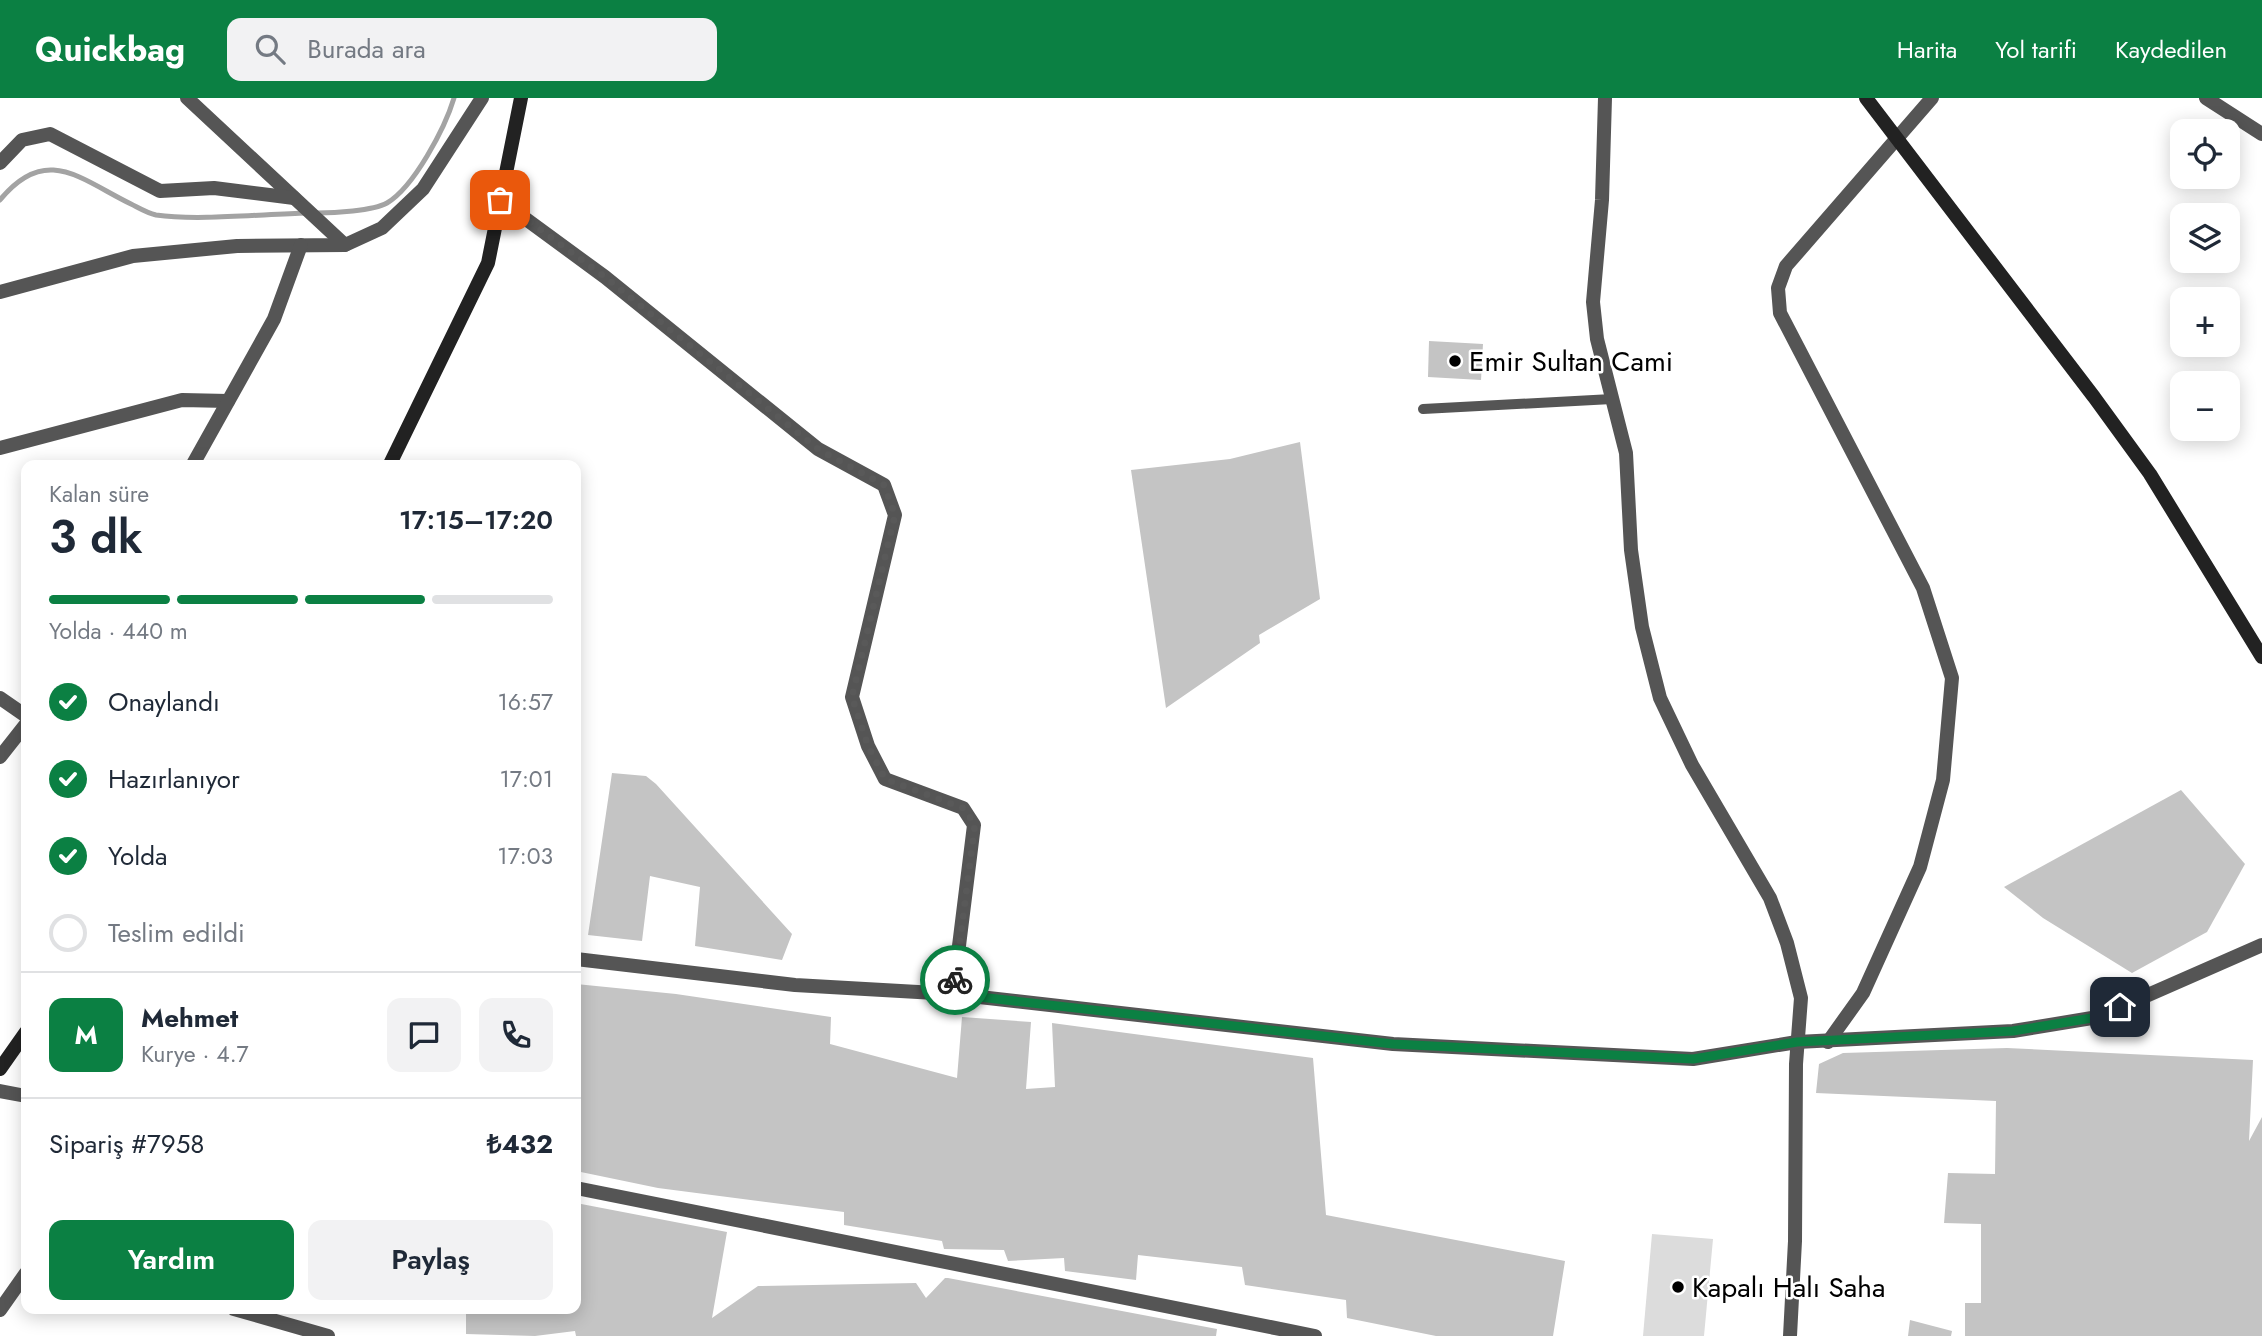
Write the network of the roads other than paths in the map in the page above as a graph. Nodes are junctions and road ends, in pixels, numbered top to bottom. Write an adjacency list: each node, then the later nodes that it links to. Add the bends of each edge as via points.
1 (187, 98): 11 (street)
2 (482, 98): 14 (street, via 423,189 382,228)
3 (521, 98): 12 (street)
4 (1605, 98): 16 (street, via 1593,302)
5 (1866, 98): 9 (street)
6 (1932, 98): 9 (street)
7 (2206, 98): 8 (street)
8 (2262, 134)
9 (1898, 138): 22 (street, via 2150,474); 32 (street, via 1786,266 1778,288 1780,313 1923,588 1952,678 1943,780 1920,867 1863,993)
10 (0, 163): 11 (street, via 22,140 50,134 160,191 214,188)
11 (295, 198): 14 (street)
12 (500, 200): 21 (street, via 488,263); 29 (street, via 605,277 818,449 884,485 895,515 852,697 885,779 963,808 975,824)
13 (301, 245): 14 (street); 15 (street, via 132,256); 17 (street, via 274,318)
14 (345, 245)
15 (0, 292)
16 (1612, 398): 18 (lane); 31 (street, via 1626,453 1631,550 1642,627 1660,698 1692,765 1770,898 1801,998)
17 (228, 401): 19 (street, via 182,400); 20 (street)
18 (1423, 409)
19 (0, 448)
20 (195, 460)
21 (391, 460)
22 (2262, 657)
23 (0, 698): 24 (street)
24 (21, 713)
25 (21, 730): 26 (street)
26 (0, 757)
27 (2262, 945): 32 (street, via 2098,1017 2013,1031)
28 (581, 960): 29 (street, via 794,985)
29 (953, 994): 31 (street, via 1393,1044 1693,1059)
30 (21, 1039): 33 (street)
31 (1797, 1042): 32 (street); 42 (street)
32 (1828, 1042)
33 (0, 1069)
34 (0, 1091): 35 (street)
35 (21, 1095)
36 (581, 1189): 41 (street)
37 (21, 1280): 38 (street)
38 (0, 1310)
39 (251, 1314): 40 (street)
40 (328, 1336)
41 (1315, 1336)
42 (1790, 1336)

